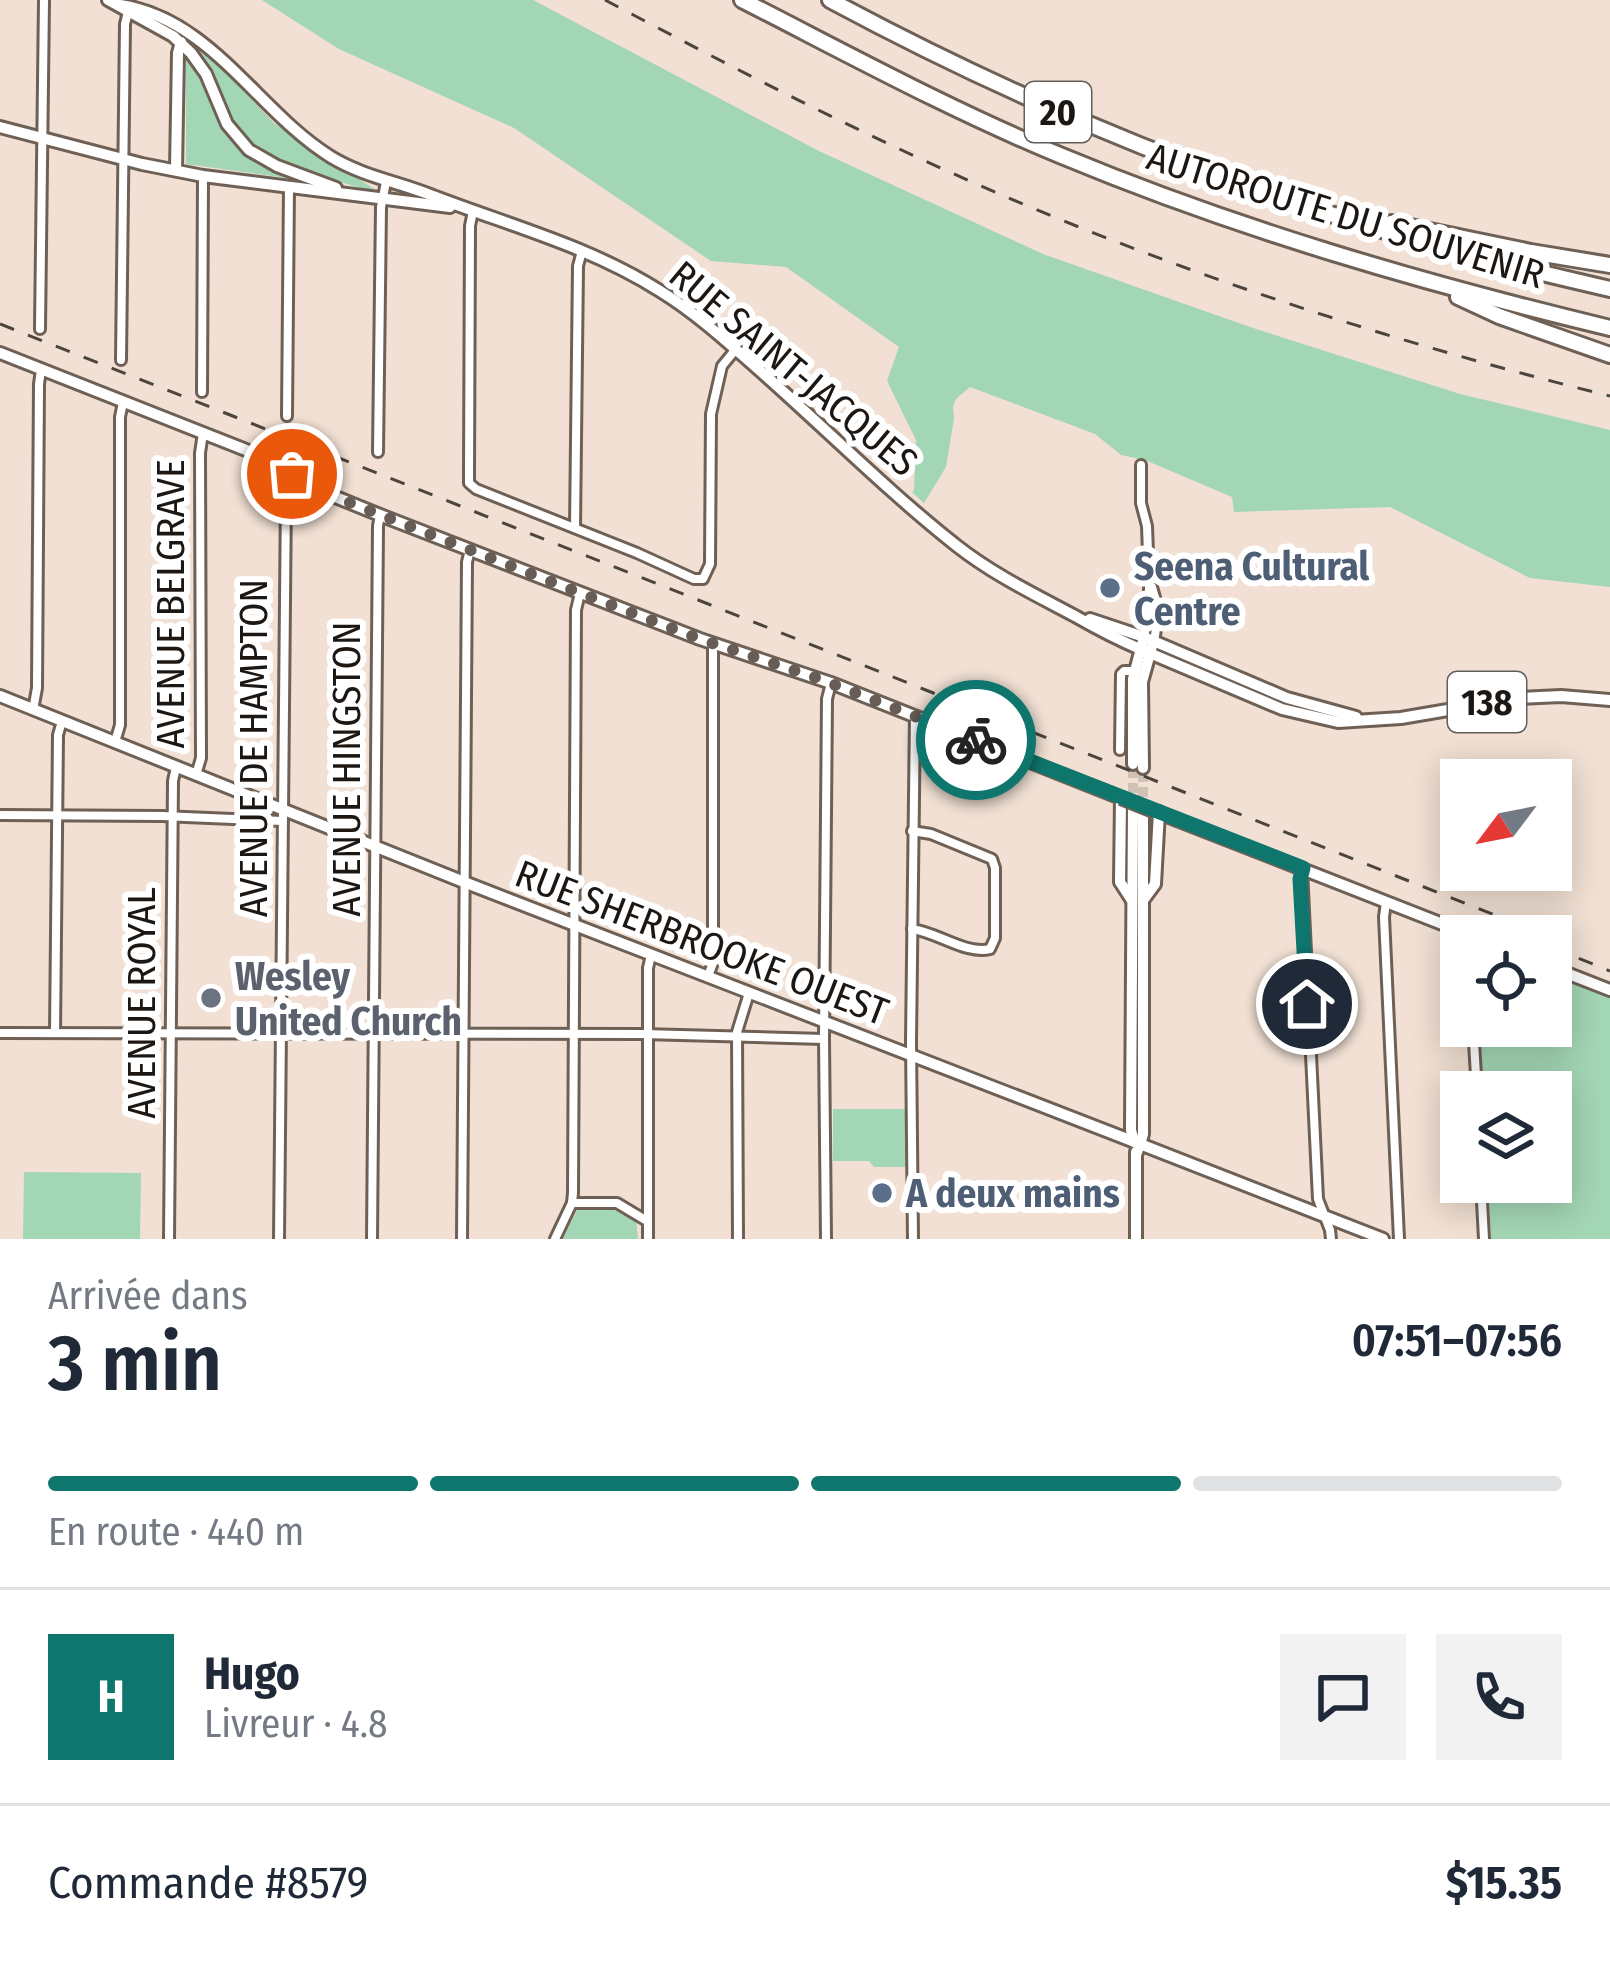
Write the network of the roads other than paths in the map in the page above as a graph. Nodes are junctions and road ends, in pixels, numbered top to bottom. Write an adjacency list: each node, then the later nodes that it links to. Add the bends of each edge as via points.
1 (44, 0): 7 (street)
2 (742, 0): 20 (highway, AUTOROUTE DU SOUVENIR / 20, via 1075,162 1227,220)
3 (830, 0): 15 (highway, AUTOROUTE DU SOUVENIR / 20, via 1057,112)
4 (122, 6): 5 (main road, RUE SAINT-JACQUES); 8 (street)
5 (183, 38): 9 (main road); 11 (main road, RUE SAINT-JACQUES, via 232,66 301,136); 13 (main road, RUE SAINT-JACQUES, via 249,150)
6 (0, 127): 7 (main road)
7 (42, 138): 8 (main road); 23 (street)
8 (123, 159): 9 (main road); 27 (street)
9 (176, 170): 10 (main road)
10 (203, 176): 12 (main road); 29 (street)
11 (386, 182): 14 (street); 16 (main road, RUE SAINT-JACQUES)
12 (289, 187): 13 (main road); 31 (street)
13 (350, 194): 14 (main road, RUE SAINT-JACQUES)
14 (382, 198): 16 (main road, RUE SAINT-JACQUES); 33 (street)
15 (1295, 201): 19 (highway); 21 (highway, AUTOROUTE DU SOUVENIR / 20)
16 (459, 207): 17 (main road, RUE SAINT-JACQUES)
17 (473, 211): 18 (main road, RUE SAINT-JACQUES); 37 (street, via 469,483)
18 (583, 250): 24 (main road, RUE SAINT-JACQUES, via 661,291); 37 (street)
19 (1610, 265)
20 (1426, 281): 22 (highway, AUTOROUTE DU SOUVENIR / 20); 26 (highway)
21 (1610, 289)
22 (1610, 328)
23 (40, 329)
24 (736, 349): 37 (street, via 722,366 711,414 705,578); 41 (main road, RUE SAINT-JACQUES, via 960,548 1116,639)
25 (0, 353): 28 (main road)
26 (1610, 355)
27 (121, 360)
28 (41, 370): 30 (main road); 46 (street)
29 (202, 392)
30 (123, 402): 32 (main road); 49 (street)
31 (287, 416)
32 (203, 433): 35 (main road); 52 (street, AVENUE BELGRAVE)
33 (378, 452)
34 (1141, 465): 41 (street, via 1149,580 1160,612)
35 (292, 474): 36 (main road); 57 (street, AVENUE DE HAMPTON)
36 (380, 515): 38 (main road); 60 (street, AVENUE HINGSTON)
37 (574, 528)
38 (470, 550): 39 (main road); 62 (street)
39 (580, 593): 40 (main road); 65 (street)
40 (713, 644): 43 (main road); 70 (street)
41 (1147, 645): 42 (main road); 42 (main road, via 1138,766); 45 (main road, RUE SAINT-JACQUES / 138, via 1292,712 1338,722 1518,698)
42 (1134, 671): 50 (street, via 1121,674)
43 (831, 683): 47 (main road); 73 (street)
44 (0, 696): 46 (main road, RUE SHERBROOKE OUEST)
45 (1610, 700)
46 (33, 710): 48 (main road, RUE SHERBROOKE OUEST)
47 (915, 716): 53 (main road); 59 (street)
48 (62, 721): 49 (main road, RUE SHERBROOKE OUEST); 56 (street)
49 (115, 742): 51 (main road, RUE SHERBROOKE OUEST)
50 (1120, 750)
51 (176, 767): 52 (main road, RUE SHERBROOKE OUEST); 58 (street, AVENUE ROYAL)
52 (196, 775): 57 (main road, RUE SHERBROOKE OUEST)
53 (1121, 798): 54 (main road, bridge); 63 (main road, via 1120,882)
54 (1147, 811): 61 (main road); 63 (main road); 63 (main road, via 1155,884)
55 (0, 815): 56 (street)
56 (57, 815): 58 (street); 75 (street)
57 (282, 815): 58 (street); 60 (main road, RUE SHERBROOKE OUEST); 77 (street, AVENUE DE HAMPTON)
58 (172, 818): 76 (street, AVENUE ROYAL)
59 (912, 831): 67 (street); 67 (street, via 994,862 995,938 980,951)
60 (375, 846): 62 (main road, RUE SHERBROOKE OUEST); 78 (street, AVENUE HINGSTON)
61 (1303, 868): 64 (main road); 88 (street)
62 (464, 882): 65 (main road, RUE SHERBROOKE OUEST); 79 (street)
63 (1138, 900): 85 (main road, via 1143,1135)
64 (1386, 902): 66 (main road); 102 (street)
65 (574, 924): 68 (main road, RUE SHERBROOKE OUEST); 80 (street)
66 (1440, 924)
67 (912, 929): 84 (street)
68 (651, 955): 70 (main road, RUE SHERBROOKE OUEST); 81 (street)
69 (1572, 975): 71 (main road)
70 (708, 976): 72 (main road, RUE SHERBROOKE OUEST)
71 (1610, 990)
72 (749, 993): 73 (main road, RUE SHERBROOKE OUEST); 82 (street)
73 (825, 1022): 83 (street); 84 (main road, RUE SHERBROOKE OUEST)
74 (0, 1033): 75 (street)
75 (55, 1033): 76 (street)
76 (171, 1033): 77 (street); 91 (street, AVENUE ROYAL)
77 (282, 1033): 78 (street); 92 (street, AVENUE DE HAMPTON)
78 (374, 1033): 79 (street); 93 (street, AVENUE HINGSTON)
79 (463, 1033): 80 (street); 94 (street)
80 (574, 1034): 81 (street); 86 (street)
81 (649, 1034): 82 (street); 89 (street)
82 (736, 1037): 83 (street); 97 (street)
83 (824, 1039): 98 (street)
84 (912, 1056): 85 (main road, RUE SHERBROOKE OUEST); 99 (street)
85 (1136, 1147): 88 (main road, RUE SHERBROOKE OUEST); 90 (main road)
86 (572, 1203): 89 (street, via 617,1203); 95 (street)
87 (1482, 1203): 103 (street)
88 (1324, 1216): 100 (street); 101 (main road, RUE SHERBROOKE OUEST)
89 (647, 1221): 96 (street)
90 (1139, 1238)
91 (169, 1239)
92 (279, 1239)
93 (372, 1239)
94 (462, 1239)
95 (555, 1239)
96 (648, 1239)
97 (738, 1239)
98 (826, 1239)
99 (913, 1239)
100 (1330, 1239)
101 (1383, 1239)
102 (1399, 1239)
103 (1484, 1239)

